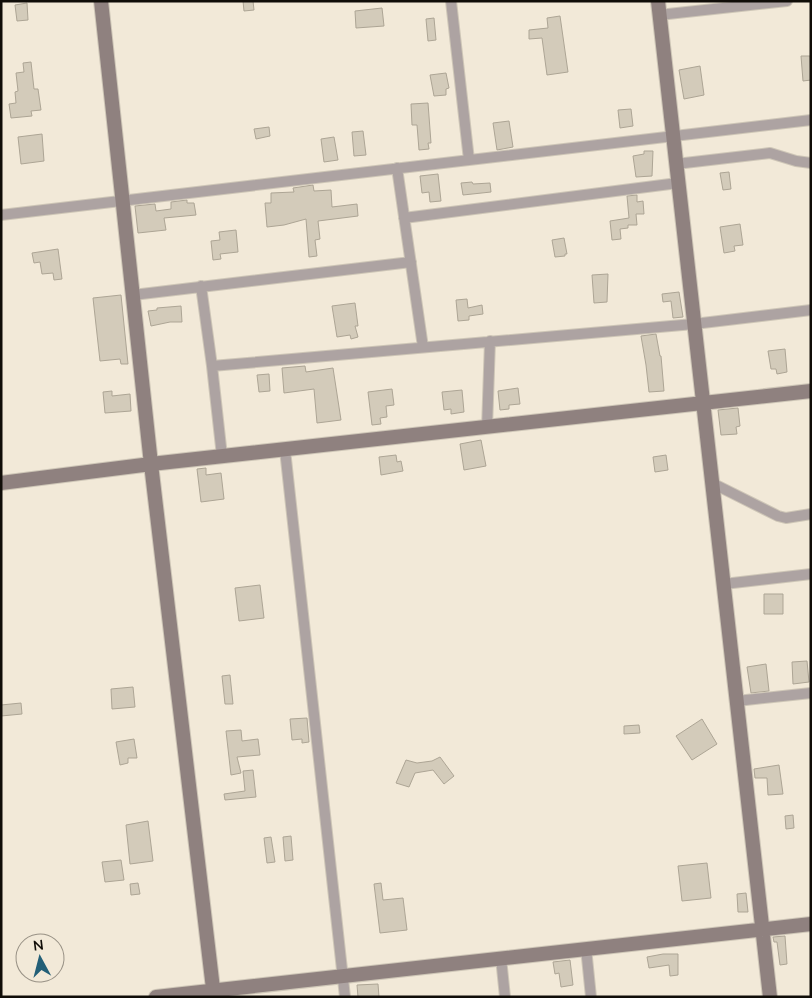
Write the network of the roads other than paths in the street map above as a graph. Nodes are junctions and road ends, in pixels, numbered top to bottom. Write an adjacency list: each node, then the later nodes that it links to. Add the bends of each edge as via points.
1 (101, 1): 12 (street)
2 (451, 1): 7 (street)
3 (787, 1): 4 (street)
4 (658, 8): 6 (street)
5 (811, 120): 6 (street)
6 (673, 136): 7 (street); 9 (street)
7 (469, 160): 10 (street)
8 (811, 163): 9 (street, via 770,153)
9 (676, 164): 11 (street)
10 (397, 168): 12 (street); 14 (street)
11 (678, 183): 14 (street); 19 (street)
12 (123, 200): 13 (street); 17 (street)
13 (1, 215)
14 (404, 218): 15 (street)
15 (411, 262): 16 (street); 21 (street)
16 (201, 286): 17 (street); 22 (street)
17 (133, 294): 28 (street)
18 (811, 310): 19 (street)
19 (694, 324): 20 (street); 24 (street)
20 (490, 341): 21 (street); 25 (street)
21 (423, 347): 22 (street)
22 (212, 366): 27 (street)
23 (811, 391): 24 (street)
24 (703, 402): 25 (street); 30 (street)
25 (487, 428): 26 (street)
26 (285, 450): 27 (street); 40 (street)
27 (222, 456): 28 (street)
28 (151, 464): 29 (street); 41 (street)
29 (1, 483)
30 (712, 483): 31 (street, via 778,516); 33 (street)
31 (811, 514)
32 (811, 574): 33 (street)
33 (724, 584): 35 (street)
34 (811, 694): 35 (street)
35 (737, 701): 37 (street)
36 (811, 924): 37 (street)
37 (763, 929): 38 (street); 46 (street)
38 (586, 948): 39 (street); 45 (street)
39 (501, 958): 40 (street); 44 (street)
40 (343, 976): 41 (street); 43 (street)
41 (214, 994): 42 (street)
42 (156, 997)
43 (345, 997)
44 (505, 997)
45 (591, 997)
46 (770, 997)

